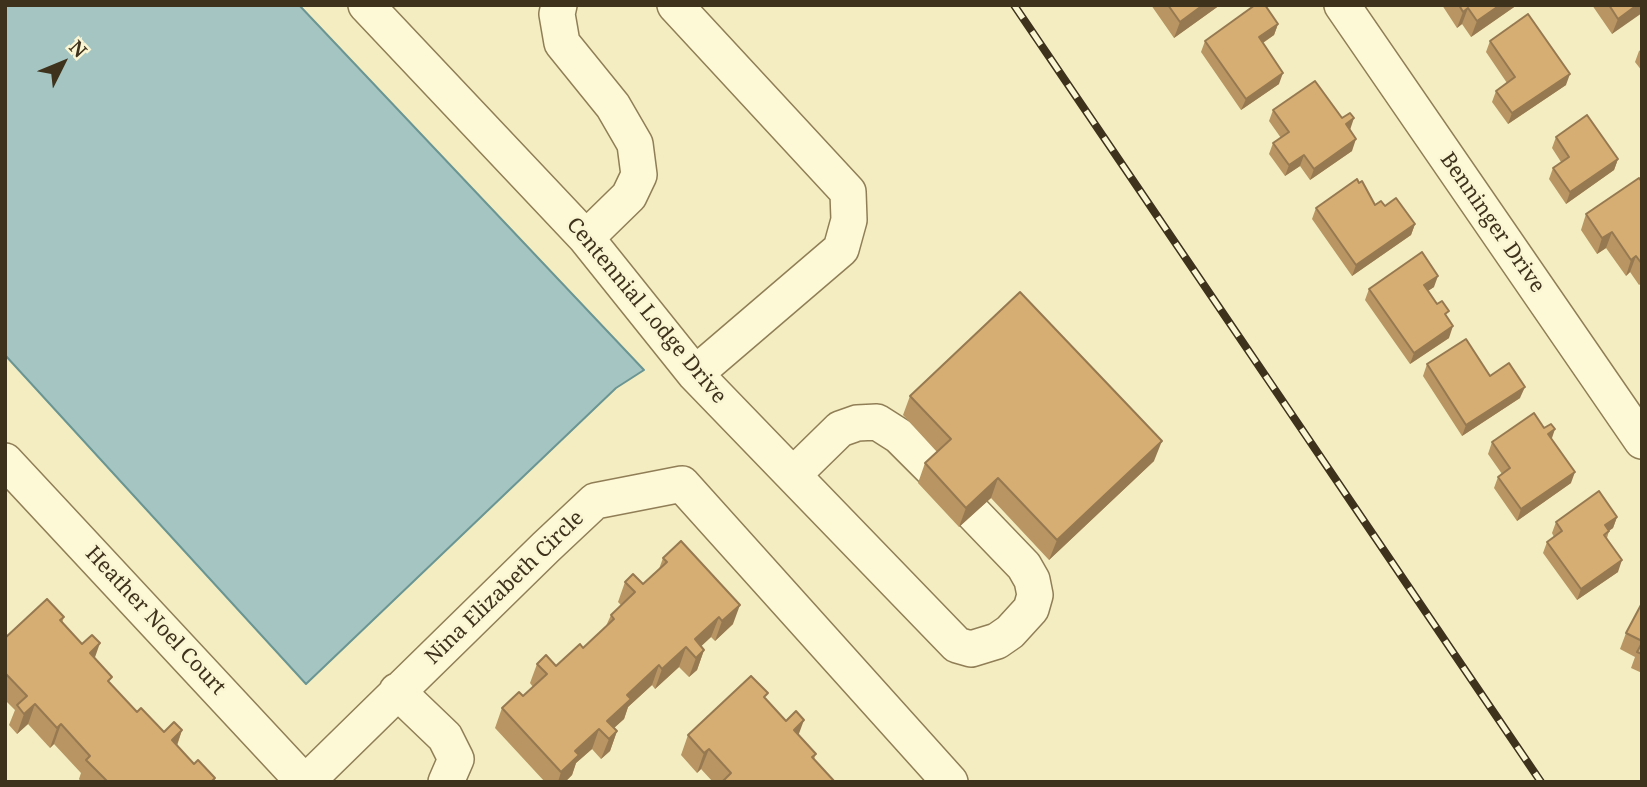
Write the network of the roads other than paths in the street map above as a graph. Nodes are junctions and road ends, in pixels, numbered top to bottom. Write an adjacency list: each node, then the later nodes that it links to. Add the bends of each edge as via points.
1 (366, 5): 5 (street, Centennial Lodge Drive)
2 (559, 5): 5 (street, via 556,14 562,43 613,106 635,144 639,175 629,196)
3 (675, 5): 6 (street, via 848,192 849,220 841,249)
4 (1342, 5): 7 (street, Benninger Drive)
5 (586, 238): 6 (street, Centennial Lodge Drive)
6 (695, 374): 10 (street, Centennial Lodge Drive)
7 (1642, 441)
8 (5, 461): 13 (street, Heather Noel Court)
9 (932, 470): 10 (street, via 899,436 877,422 840,429)
10 (793, 475): 11 (street, Centennial Lodge Drive, via 957,645 971,649 997,641 1022,620 1035,595 1024,566)
11 (974, 514)
12 (397, 691): 13 (street, Nina Elizabeth Circle); 14 (street, via 445,737 457,760); 15 (street, Nina Elizabeth Circle, via 595,501 681,484)
13 (305, 782)
14 (446, 782)
15 (950, 782)

